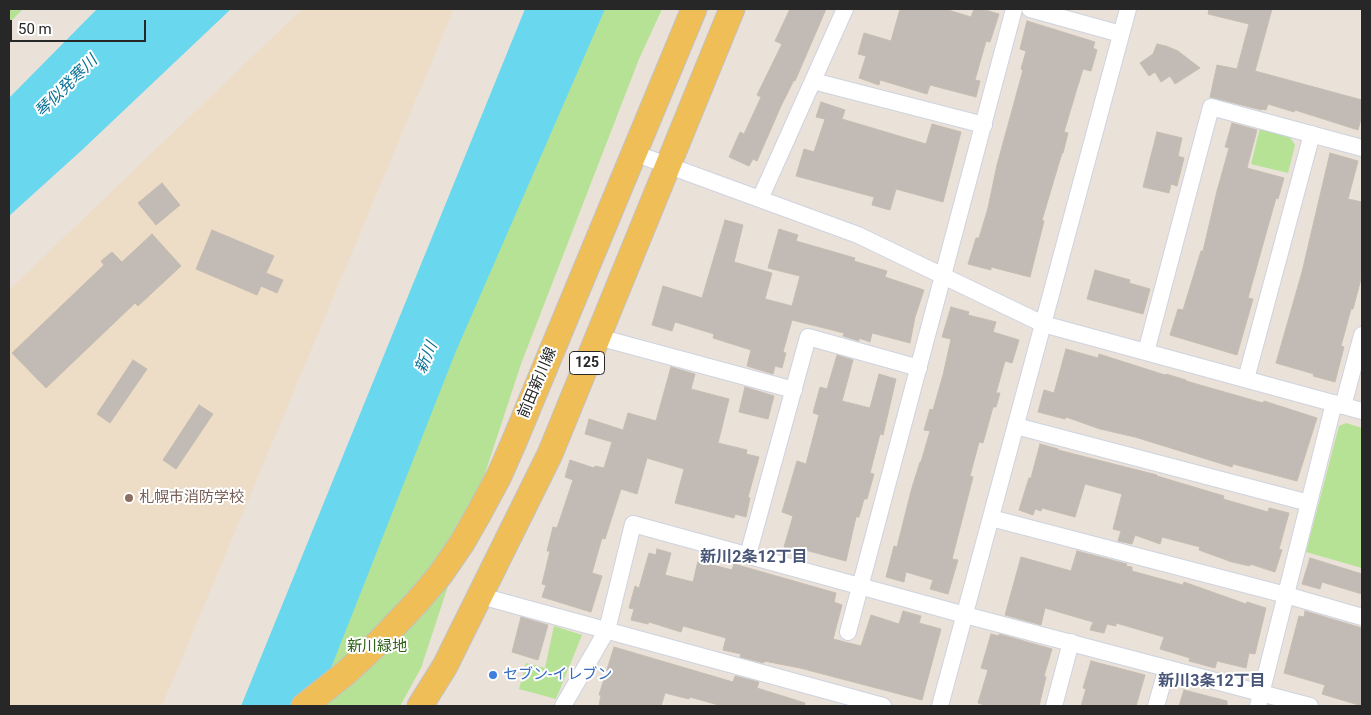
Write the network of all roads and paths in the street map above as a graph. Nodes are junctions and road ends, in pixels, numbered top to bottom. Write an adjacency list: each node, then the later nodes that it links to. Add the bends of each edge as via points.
1 (694, 9): 12 (main road, 前田新川線 / 125)
2 (732, 9): 13 (main road, 125)
3 (845, 9): 8 (street)
4 (1014, 9): 9 (street)
5 (1030, 9): 7 (street)
6 (1128, 9): 7 (street)
7 (1121, 34): 16 (street)
8 (813, 81): 9 (street); 14 (street)
9 (984, 125): 15 (street)
10 (1312, 134): 11 (street); 19 (street, via 1211,106); 21 (street)
11 (1362, 148)
12 (634, 153): 13 (street); 39 (main road, 前田新川線 / 125, via 499,476 462,543 418,602 367,653)
13 (667, 165): 14 (street); 18 (main road, 125)
14 (760, 199): 15 (street, via 858,235)
15 (943, 276): 16 (street); 20 (street)
16 (1043, 324): 19 (street); 25 (street)
17 (1362, 335): 23 (street)
18 (598, 337): 22 (street); 31 (main road, 125, via 550,454)
19 (1146, 352): 21 (street)
20 (919, 368): 22 (street, via 808,337); 29 (street)
21 (1246, 379): 23 (street)
22 (794, 390): 28 (street)
23 (1339, 405): 24 (street); 26 (street)
24 (1362, 411)
25 (1016, 426): 26 (street); 27 (street)
26 (1309, 503): 30 (street)
27 (991, 518): 30 (street); 32 (street)
28 (748, 555): 29 (street); 34 (street, via 633,524)
29 (860, 585): 32 (street); 35 (street)
30 (1286, 594): 33 (street); 38 (street)
31 (481, 596): 34 (street); 40 (main road, 125)
32 (965, 615): 36 (street); 43 (street)
33 (1362, 617)
34 (606, 630): 41 (street); 42 (street)
35 (848, 632)
36 (1072, 642): 37 (street); 44 (street)
37 (1166, 668): 38 (street); 45 (street)
38 (1259, 700): 46 (street)
39 (304, 706)
40 (420, 706)
41 (563, 706)
42 (883, 706)
43 (940, 706)
44 (1054, 706)
45 (1156, 706)
46 (1310, 706)

